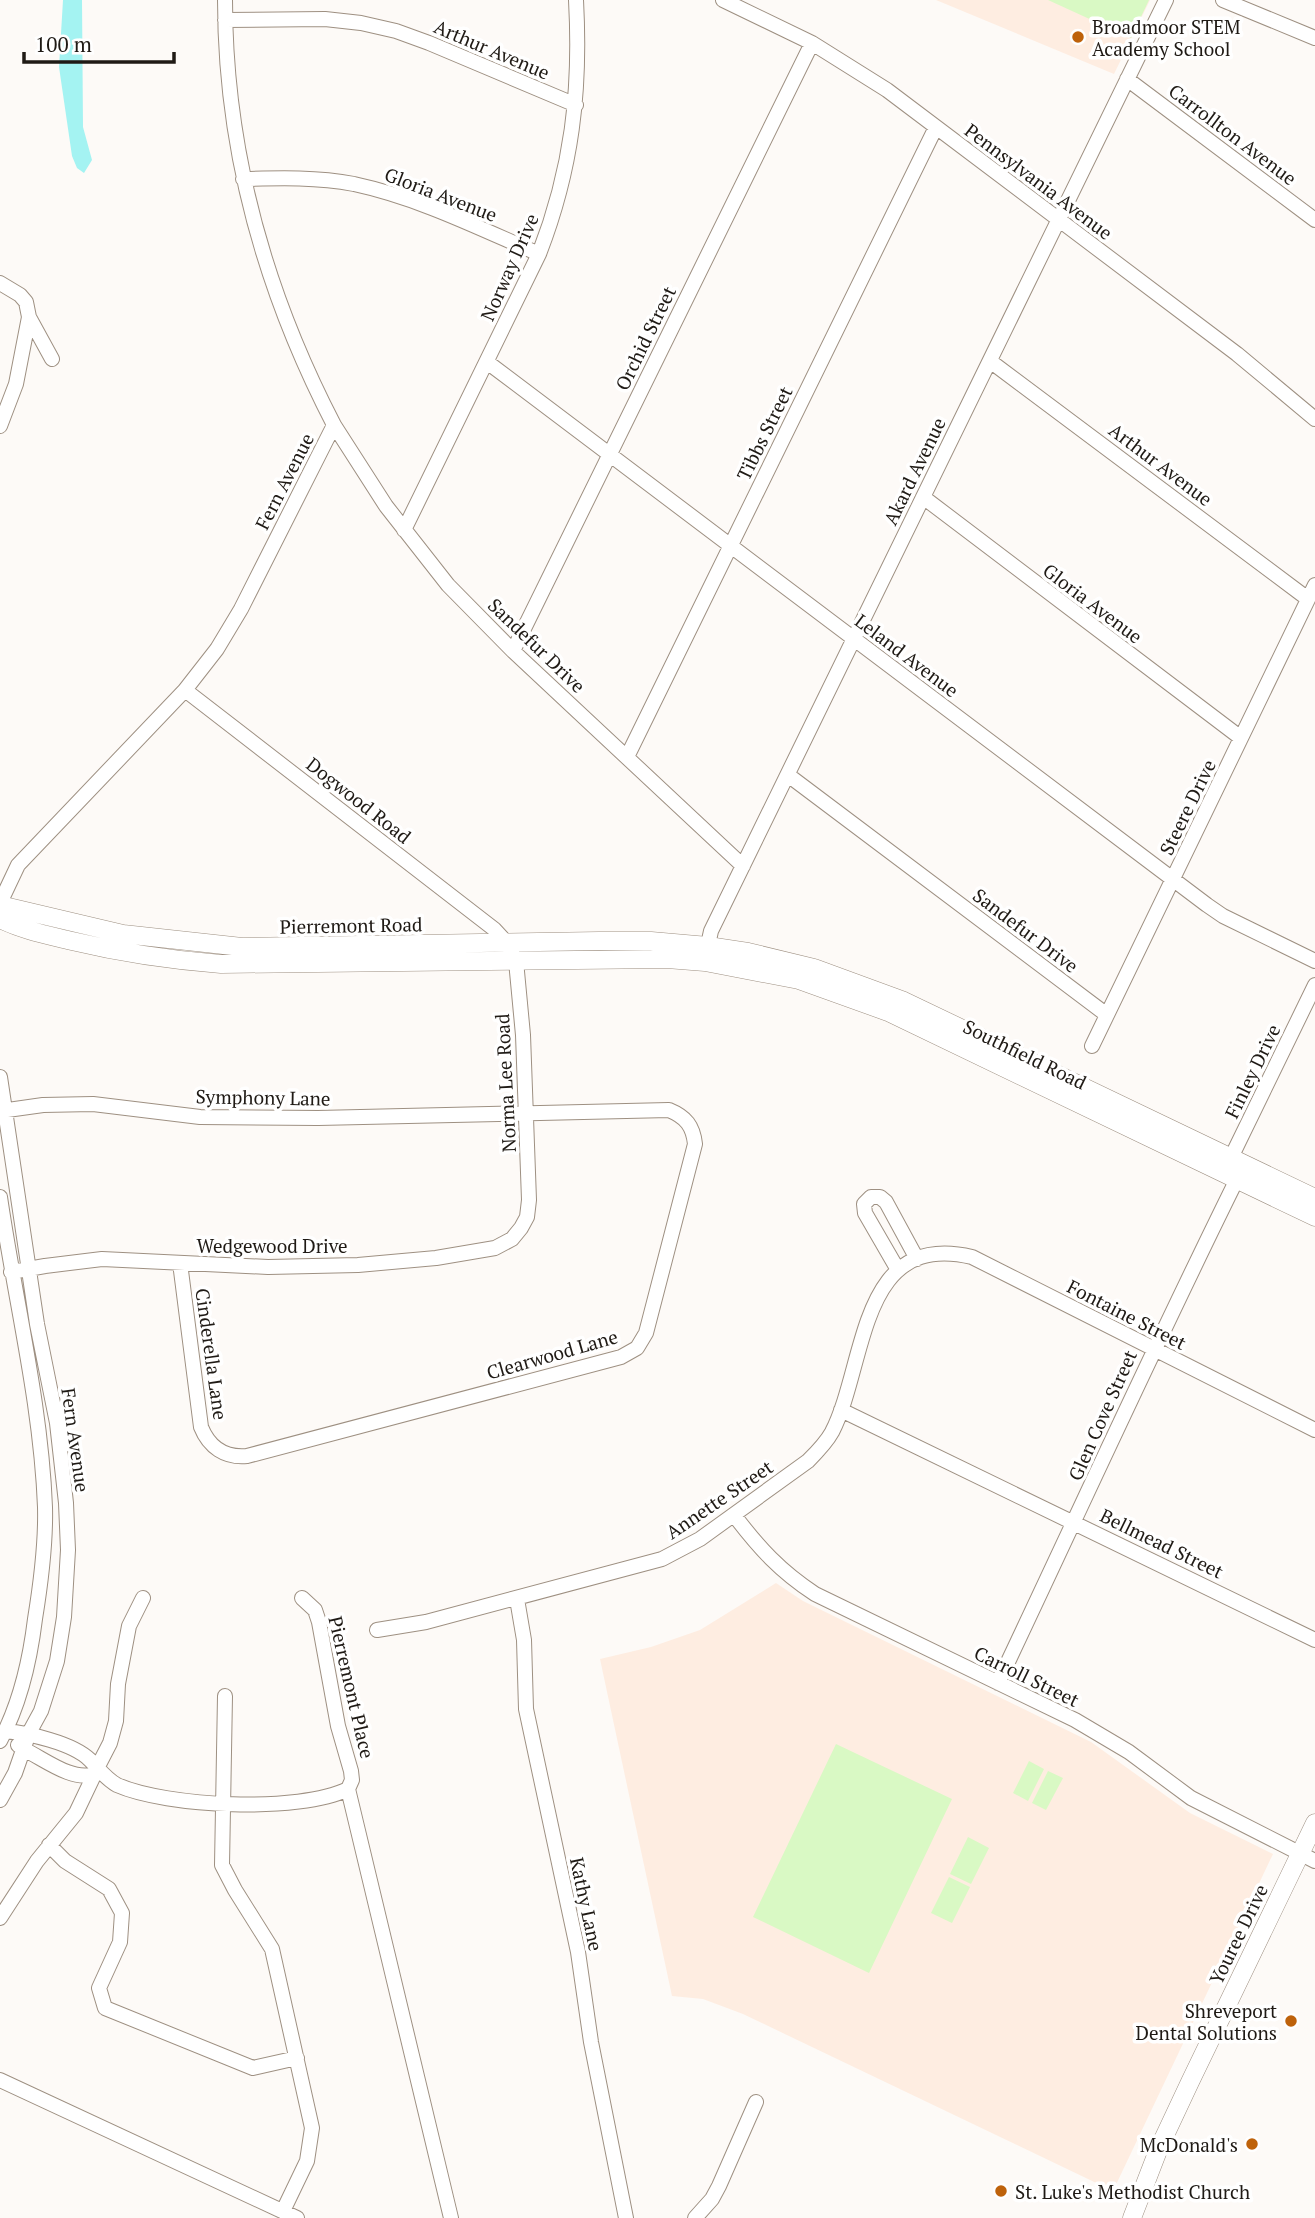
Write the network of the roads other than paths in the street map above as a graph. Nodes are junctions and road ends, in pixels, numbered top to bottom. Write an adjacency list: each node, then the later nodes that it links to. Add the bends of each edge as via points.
1 (225, 0): 6 (street, Fern Avenue)
2 (576, 0): 10 (street, Norway Drive)
3 (723, 0): 8 (street, Pennsylvania Avenue)
4 (1166, 0): 9 (street, Akard Avenue)
5 (1223, 0): 7 (street)
6 (225, 20): 10 (street, Arthur Avenue, via 325,19 396,31); 12 (street, Fern Avenue, via 231,105)
7 (1315, 38)
8 (812, 43): 11 (street, Pennsylvania Avenue, via 867,76); 24 (street, Orchid Street)
9 (1127, 79): 13 (street, Akard Avenue); 14 (street, Carrollton Avenue)
10 (576, 105): 15 (street, Norway Drive, via 562,187)
11 (936, 127): 13 (street, Pennsylvania Avenue); 27 (street, Tibbs Street)
12 (243, 179): 15 (street, Gloria Avenue, via 294,177 379,190); 22 (street, Fern Avenue, via 268,273)
13 (1059, 219): 20 (street, Akard Avenue); 21 (street, Pennsylvania Avenue)
14 (1315, 220)
15 (539, 254): 19 (street, Norway Drive)
16 (0, 283): 17 (street, via 20,295)
17 (30, 317): 18 (street); 23 (street, via 16,384)
18 (52, 359)
19 (487, 362): 24 (street, Leland Avenue); 26 (street, Norway Drive)
20 (990, 362): 25 (street, Akard Avenue); 29 (street, Arthur Avenue)
21 (1315, 419)
22 (334, 425): 26 (street, Sandefur Drive); 32 (street, Fern Avenue, via 241,609)
23 (0, 426)
24 (610, 454): 27 (street, Leland Avenue); 31 (street, Orchid Street)
25 (923, 498): 30 (street, Akard Avenue); 33 (street, Gloria Avenue)
26 (404, 530): 31 (street, Sandefur Drive, via 448,585)
27 (730, 545): 30 (street, Leland Avenue); 34 (street, Tibbs Street)
28 (1315, 585): 29 (street, Steere Drive)
29 (1308, 599): 33 (street, Steere Drive)
30 (854, 639): 35 (street, Akard Avenue); 37 (street, Leland Avenue)
31 (513, 651): 34 (street, Sandefur Drive)
32 (185, 690): 38 (street, Fern Avenue, via 18,865); 40 (street, Dogwood Road)
33 (1241, 738): 37 (street, Steere Drive)
34 (627, 757): 36 (street, Sandefur Drive)
35 (788, 775): 36 (street, Akard Avenue); 47 (street, Sandefur Drive)
36 (743, 866): 42 (street, Akard Avenue, via 711,931)
37 (1173, 879): 45 (street, Leland Avenue, via 1223,916); 47 (street, Steere Drive)
38 (0, 904): 43 (main road, Pierremont Road, via 123,934)
39 (0, 919): 43 (main road, Pierremont Road, via 49,936 138,955 209,963)
40 (507, 943): 41 (main road, Pierremont Road); 42 (main road, Pierremont Road, via 652,941); 44 (street, Norma Lee Road)
41 (454, 953): 43 (main road, Pierremont Road); 44 (main road, Pierremont Road)
42 (706, 954): 44 (main road, Pierremont Road); 52 (main road, Southfield Road, via 791,961 833,982 886,993 965,1039)
43 (256, 956)
44 (516, 961): 51 (street, Norma Lee Road)
45 (1315, 961)
46 (1315, 985): 52 (street, Finley Drive)
47 (1107, 1015): 48 (street, Steere Drive)
48 (1092, 1046)
49 (0, 1077): 50 (street, Fern Avenue)
50 (2, 1110): 51 (street, Symphony Lane, via 93,1104 220,1118); 59 (street, Fern Avenue)
51 (527, 1113): 56 (street, Norma Lee Road, via 529,1200); 65 (street, Clearwood Lane, via 668,1110 693,1130 695,1144 657,1292 646,1333 636,1348 621,1357 247,1457 229,1455)
52 (1234, 1169): 54 (main road, Southfield Road); 55 (main road, Southfield Road); 62 (street, Glen Cove Street)
53 (0, 1196): 61 (street, Fern Avenue)
54 (1315, 1198)
55 (1315, 1217)
56 (523, 1223): 58 (street, Wedgewood Drive, via 501,1246 436,1258 303,1267)
57 (917, 1259): 60 (street, Annette Street); 60 (street, via 886,1202 871,1197 864,1203 865,1213); 62 (street, Fontaine Street, via 947,1253 972,1257)
58 (180, 1263): 59 (street, Wedgewood Drive, via 102,1259); 65 (street, Cinderella Lane, via 201,1427)
59 (29, 1268): 61 (street, Wedgewood Drive); 75 (street, Fern Avenue, via 57,1423 68,1550 57,1661)
60 (898, 1270): 63 (street, Annette Street, via 882,1286 872,1308)
61 (11, 1272): 76 (street, Fern Avenue, via 37,1420 45,1510 32,1644)
62 (1154, 1348): 64 (street, Fontaine Street); 67 (street, Glen Cove Street)
63 (841, 1410): 66 (street, Annette Street, via 832,1433 808,1461); 67 (street, Bellmead Street)
64 (1315, 1430)
65 (213, 1446)
66 (734, 1515): 70 (street, Annette Street, via 662,1559); 73 (street, Carroll Street, via 781,1571 815,1594)
67 (1075, 1522): 72 (street, Bellmead Street); 73 (street, Glen Cove Street)
68 (143, 1598): 78 (street, via 129,1626 116,1721)
69 (302, 1598): 79 (street, Pierremont Place, via 315,1609 324,1643 351,1771)
70 (517, 1599): 71 (street, Annette Street); 92 (street, Kathy Lane, via 524,1640 526,1709 578,1952)
71 (377, 1630)
72 (1315, 1640)
73 (998, 1683): 84 (street, Carroll Street, via 1111,1740 1191,1798)
74 (225, 1696): 81 (street)
75 (29, 1733): 76 (street); 77 (street, Fern Avenue); 78 (street, via 89,1759)
76 (3, 1736): 77 (street)
77 (23, 1749): 78 (street, via 74,1774 89,1776); 80 (street, Fern Avenue)
78 (97, 1769): 81 (street, via 115,1784 147,1795); 83 (street, via 76,1813)
79 (348, 1789): 81 (street, via 292,1802); 91 (street, Pierremont Place)
80 (0, 1800)
81 (223, 1803): 86 (street, via 222,1865 272,1949)
82 (1315, 1823): 84 (main road, Youree Drive)
83 (50, 1845): 85 (street); 86 (street, via 65,1861 109,1889 122,1913 120,1942 99,1989 105,2008 253,2068)
84 (1308, 1857): 94 (main road, Youree Drive, via 1189,2082)
85 (0, 1918)
86 (297, 2059): 89 (street, via 312,2128 307,2161)
87 (0, 2080): 89 (street)
88 (756, 2102): 93 (street, via 719,2186)
89 (283, 2211): 90 (street)
90 (297, 2218)
91 (451, 2218)
92 (626, 2218)
93 (695, 2218)
94 (1132, 2218)

